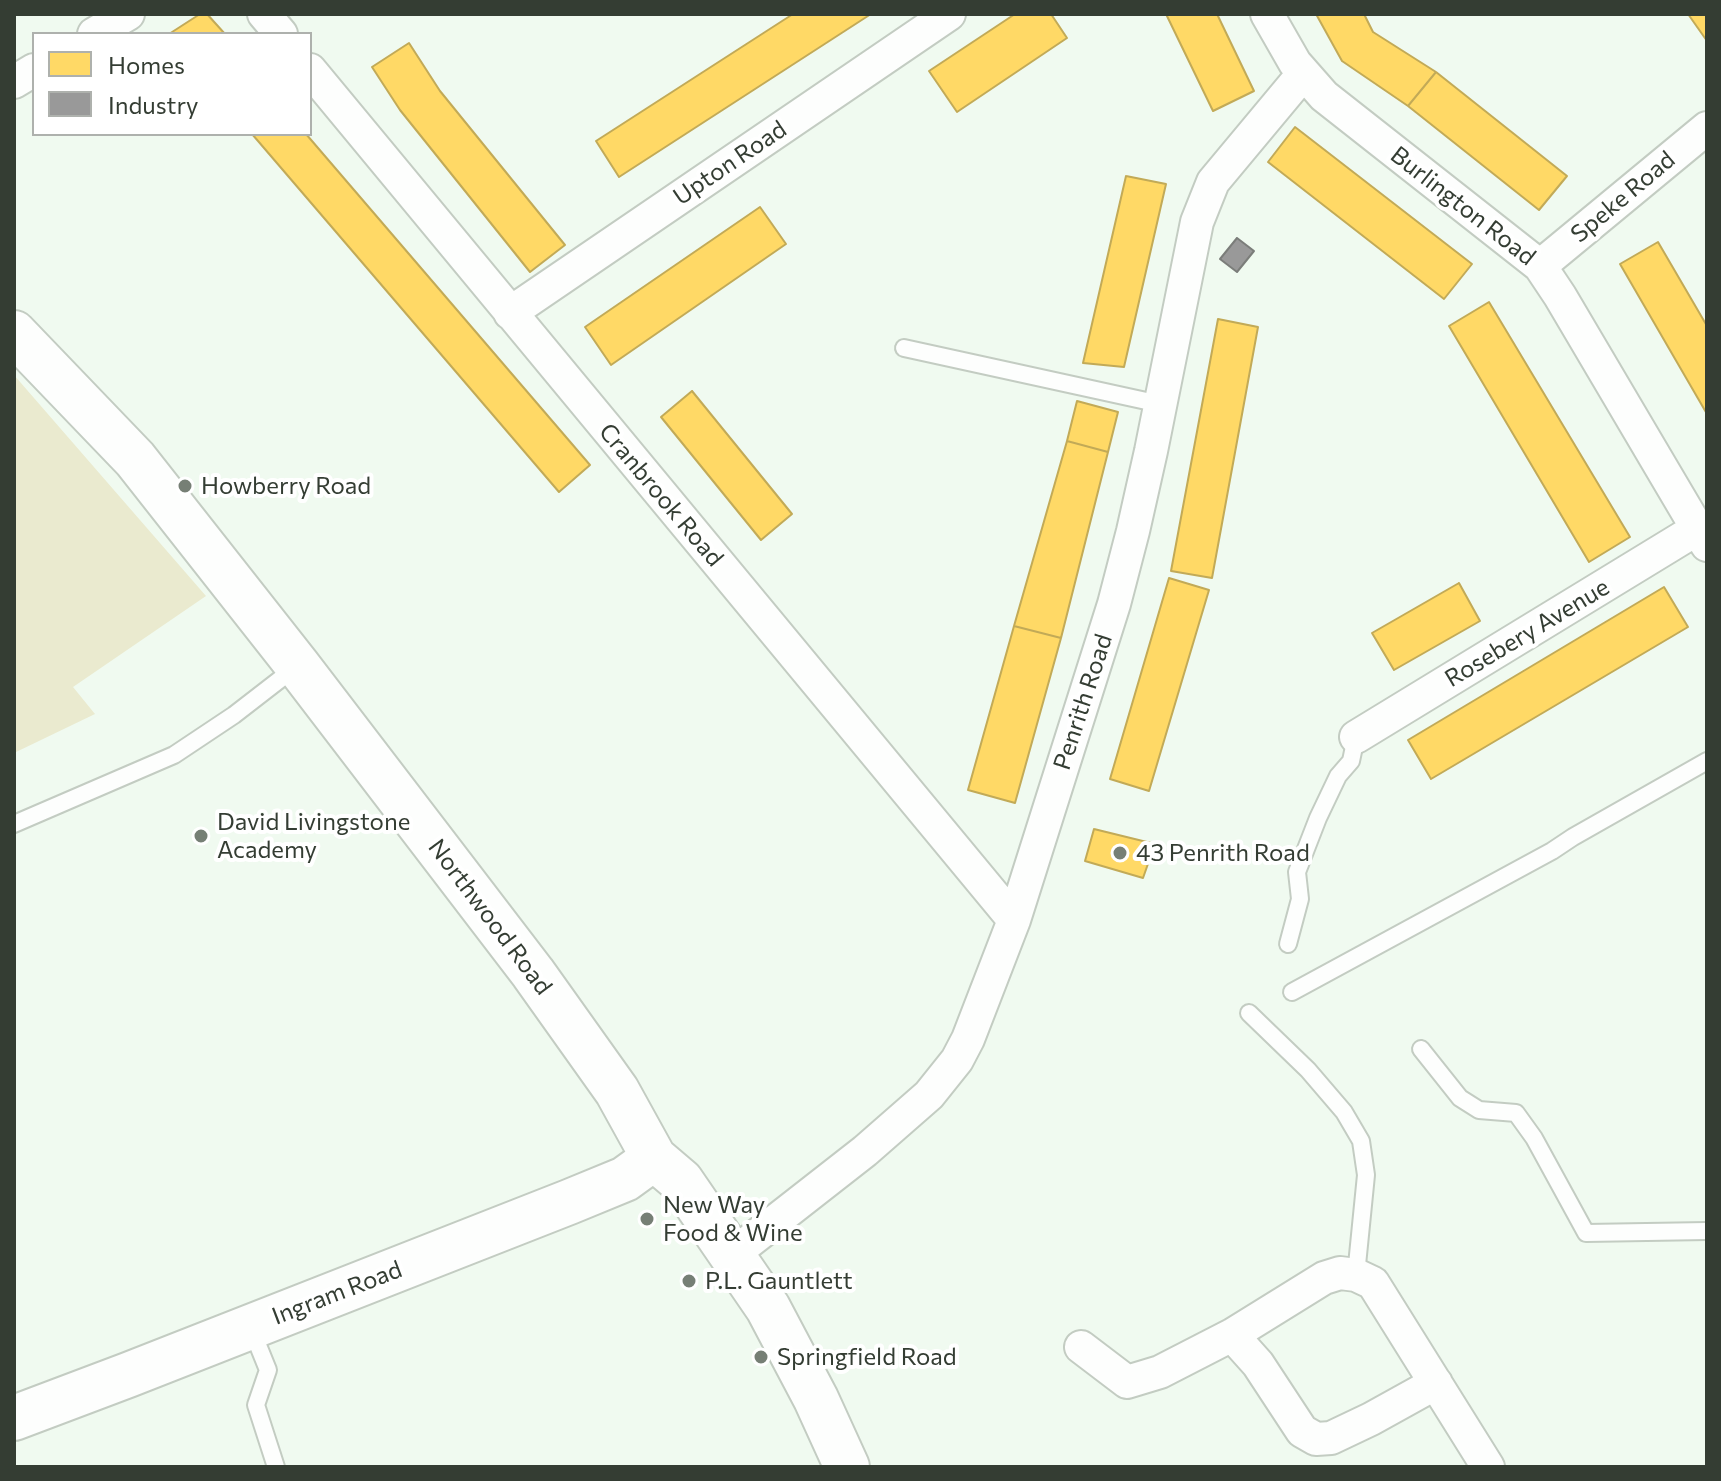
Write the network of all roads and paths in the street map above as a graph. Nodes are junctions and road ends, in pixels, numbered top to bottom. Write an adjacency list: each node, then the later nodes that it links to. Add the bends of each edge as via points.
1 (128, 14): 5 (street)
2 (264, 14): 6 (street)
3 (949, 14): 13 (street, Upton Road)
4 (1267, 14): 9 (street, Burlington Road)
5 (97, 32)
6 (279, 32)
7 (32, 71): 10 (street)
8 (312, 72): 13 (street, Cranbrook Road)
9 (1303, 74): 12 (street, Burlington Road, via 1337,107); 16 (street, Penrith Road, via 1223,168 1204,200)
10 (14, 82)
11 (1707, 128): 12 (street, Speke Road)
12 (1540, 266): 17 (street, Burlington Road)
13 (510, 313): 22 (street, Cranbrook Road)
14 (14, 333): 18 (street, Northwood Road, via 135,459)
15 (904, 348): 16 (lane)
16 (1160, 404): 22 (street, Penrith Road, via 1114,604)
17 (1702, 537): 19 (street, Rosebery Avenue)
18 (298, 666): 21 (lane, via 174,755); 27 (street, Northwood Road, via 533,973 617,1091)
19 (1356, 737): 23 (lane, via 1351,761 1338,776 1297,872 1300,899)
20 (1707, 761): 24 (lane)
21 (14, 824)
22 (1014, 920): 29 (street, Penrith Road, via 968,1039 946,1076 865,1151)
23 (1288, 944)
24 (1292, 992)
25 (1249, 1013): 30 (lane, via 1308,1070 1361,1141 1366,1175)
26 (1421, 1049): 28 (lane, via 1460,1098 1479,1110 1516,1113 1586,1233)
27 (654, 1158): 29 (street, Northwood Road, via 681,1181); 31 (street, Ingram Road, via 625,1179)
28 (1707, 1231)
29 (732, 1255): 37 (street, Northwood Road, via 788,1344)
30 (1356, 1275): 32 (street, via 1324,1278); 34 (street, via 1373,1283)
31 (251, 1326): 35 (street, Ingram Road); 36 (lane, via 268,1370 256,1405)
32 (1232, 1335): 33 (street, via 1160,1372 1127,1382); 34 (street, via 1302,1431 1316,1439 1331,1438)
33 (1081, 1347)
34 (1436, 1383): 38 (street)
35 (14, 1418)
36 (276, 1467)
37 (847, 1467)
38 (1488, 1467)

